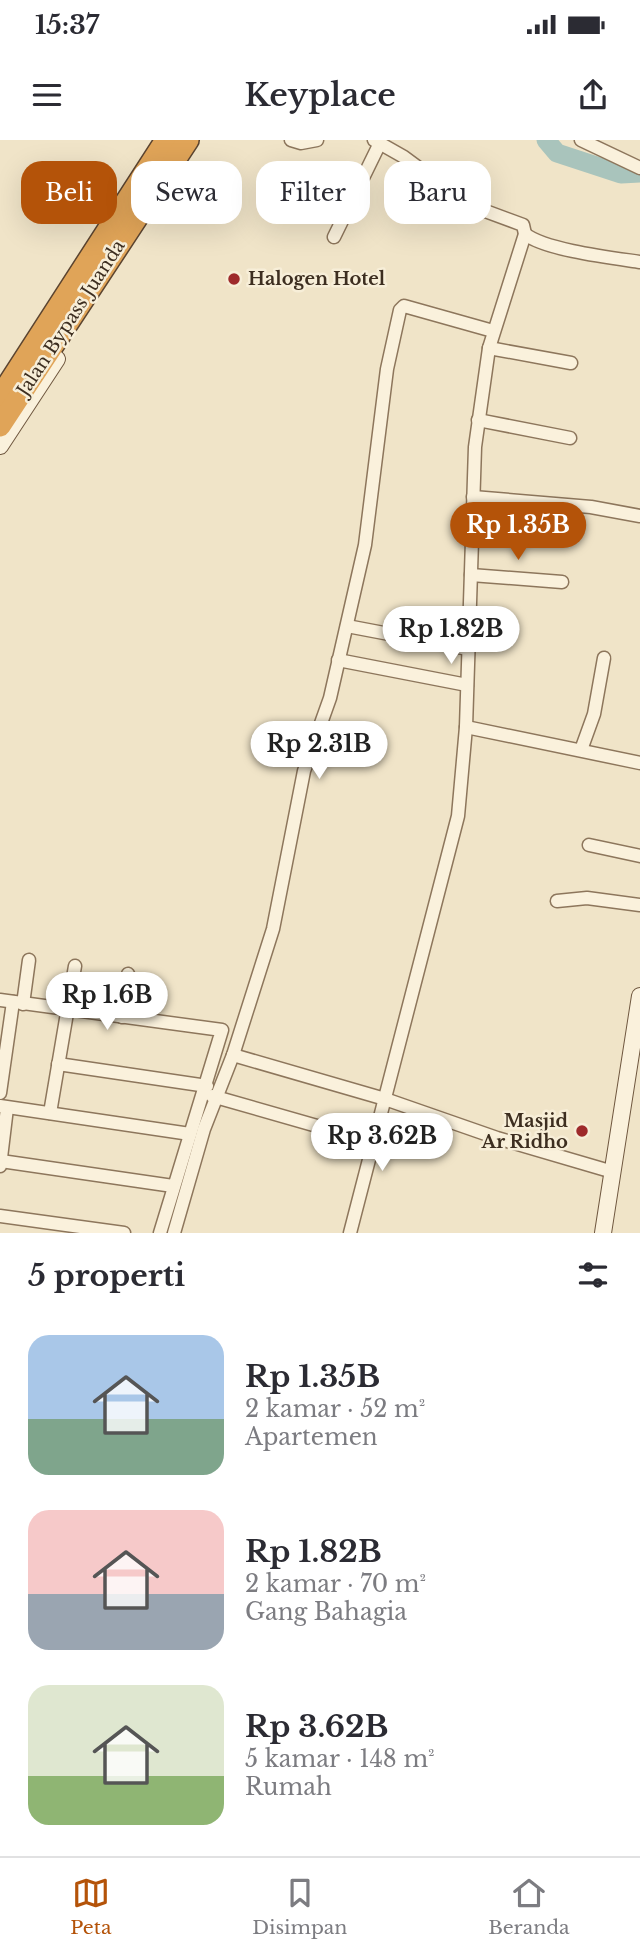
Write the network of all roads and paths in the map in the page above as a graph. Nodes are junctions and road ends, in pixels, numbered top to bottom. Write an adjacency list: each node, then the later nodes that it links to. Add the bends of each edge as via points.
1 (155, 140): 9 (main road)
2 (166, 140): 10 (highway, Jalan Bypass Juanda)
3 (188, 140): 11 (highway, Jalan Bypass Juanda)
4 (200, 140): 12 (main road)
5 (291, 140): 6 (street)
6 (317, 140)
7 (581, 140): 13 (street)
8 (377, 142): 15 (street, via 469,205 523,225); 16 (street)
9 (151, 161)
10 (157, 161)
11 (169, 161)
12 (176, 161)
13 (640, 168)
14 (131, 209): 21 (highway, Jalan Bypass Juanda)
15 (525, 234): 17 (street, via 534,240); 18 (street)
16 (334, 237)
17 (640, 262)
18 (493, 331): 19 (street); 31 (street, via 404,306 400,310 387,369 365,545)
19 (489, 348): 20 (street); 23 (street)
20 (571, 363)
21 (19, 375): 22 (highway, Jalan Bypass Juanda); 24 (highway, Jalan Bypass Juanda); 26 (main road)
22 (0, 397)
23 (478, 420): 25 (street); 27 (street)
24 (0, 426)
25 (570, 438)
26 (0, 446)
27 (473, 497): 28 (street); 29 (street)
28 (640, 516)
29 (471, 575): 30 (street); 32 (street)
30 (562, 582)
31 (346, 626): 32 (street); 34 (street)
32 (468, 649): 35 (street)
33 (604, 658): 37 (street, via 594,715)
34 (338, 660): 35 (street); 50 (street, via 304,771 273,929)
35 (467, 685): 36 (street)
36 (466, 727): 37 (street); 54 (street, via 457,823)
37 (582, 750): 38 (street)
38 (640, 763)
39 (589, 845): 40 (street)
40 (640, 856)
41 (557, 901): 42 (street, via 587,898)
42 (640, 905)
43 (29, 960): 47 (street)
44 (75, 966): 48 (street)
45 (128, 974): 49 (street)
46 (640, 996): 61 (main road)
47 (12, 1002): 48 (street); 52 (street)
48 (68, 1010): 49 (street); 51 (street)
49 (122, 1017): 53 (street, via 222,1030)
50 (233, 1055): 53 (street); 54 (street)
51 (58, 1064): 53 (street); 56 (street)
52 (0, 1093)
53 (210, 1093): 57 (street); 58 (street); 68 (street)
54 (385, 1099): 58 (street); 61 (street)
55 (4, 1107): 56 (street); 59 (street)
56 (50, 1113): 57 (street)
57 (190, 1134): 62 (street)
58 (373, 1142): 69 (street)
59 (1, 1161): 60 (street); 62 (street)
60 (0, 1168)
61 (613, 1172): 70 (main road)
62 (173, 1186): 67 (street)
63 (0, 1216): 64 (street)
64 (46, 1227): 65 (street)
65 (96, 1231): 66 (street)
66 (124, 1233)
67 (160, 1233)
68 (174, 1233)
69 (351, 1233)
70 (603, 1233)

